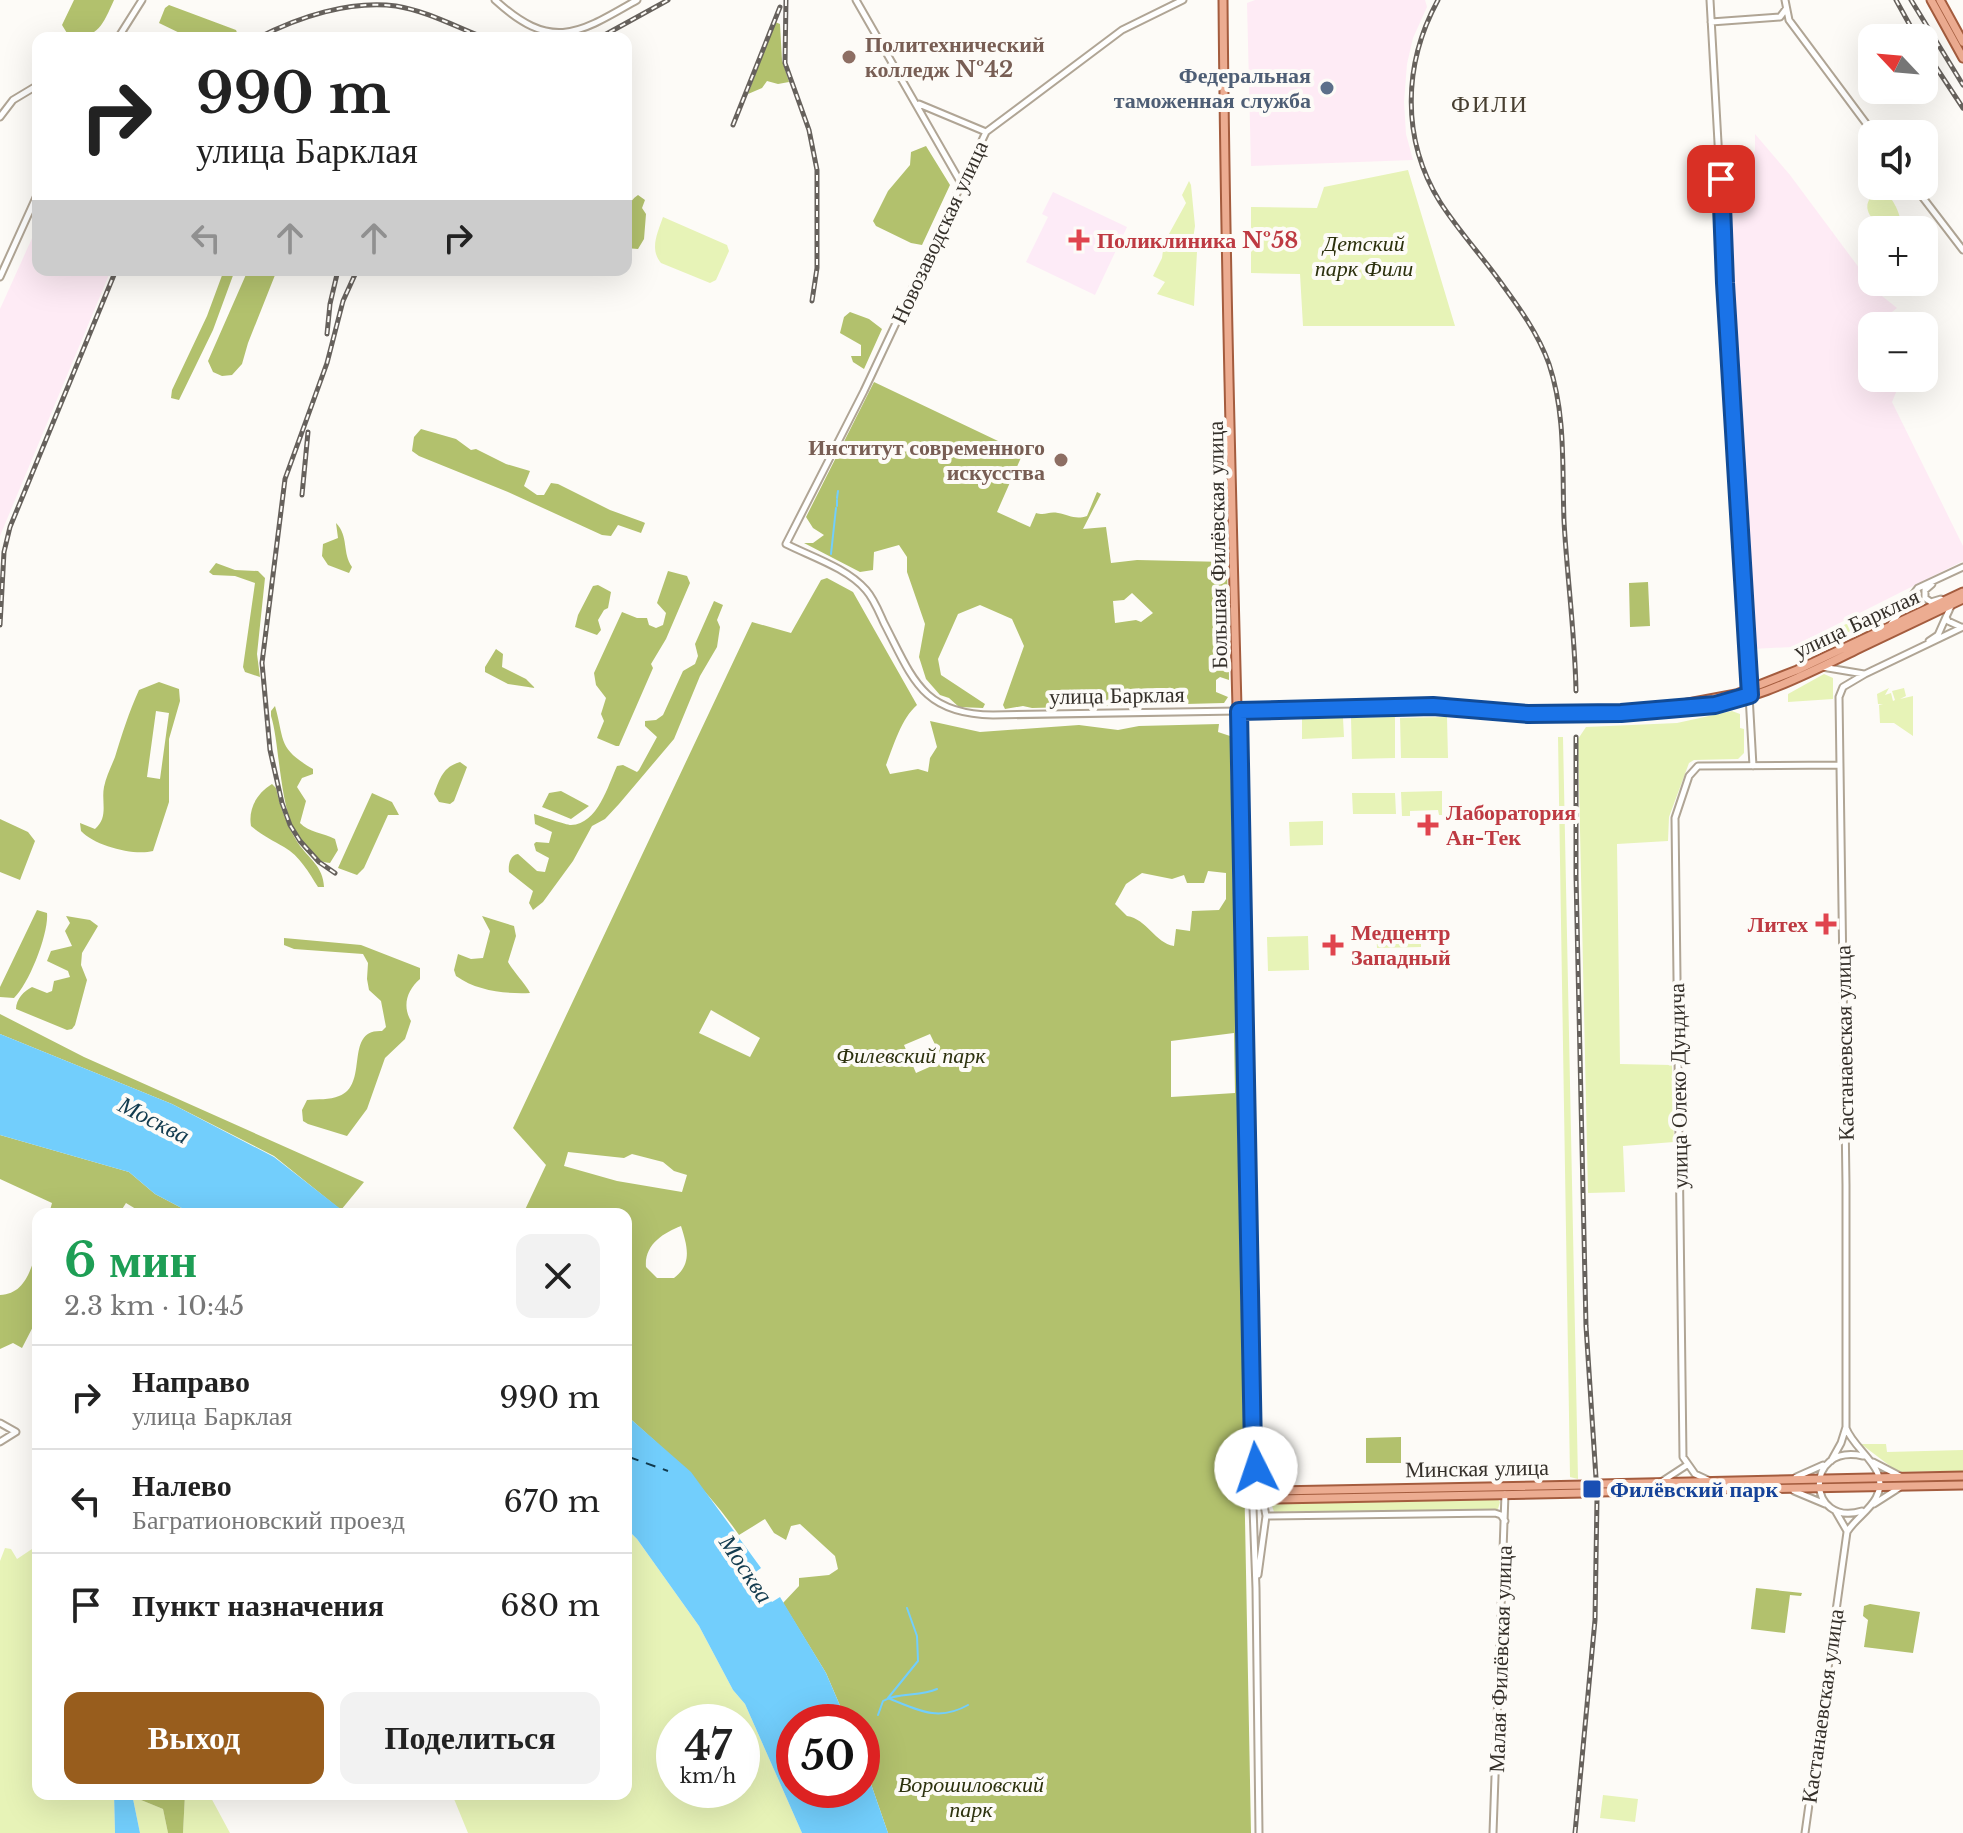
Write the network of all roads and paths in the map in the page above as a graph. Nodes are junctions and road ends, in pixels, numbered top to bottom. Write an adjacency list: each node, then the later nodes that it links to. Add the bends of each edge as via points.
1 (142, 0): 14 (street)
2 (495, 0): 15 (street, via 515,19)
3 (637, 0): 16 (street)
4 (856, 0): 20 (street)
5 (1183, 0): 23 (street, Новозаводская улица, via 1122,30)
6 (1226, 0): 41 (main road, Большая Филёвская улица)
7 (1710, 0): 13 (street)
8 (1931, 0): 18 (main road)
9 (1940, 0): 17 (main road)
10 (1786, 4): 11 (street); 12 (street)
11 (1780, 17): 12 (street); 13 (street)
12 (1789, 20): 22 (street)
13 (1711, 22): 40 (street)
14 (122, 32)
15 (552, 32)
16 (572, 32)
17 (1963, 42)
18 (1963, 58)
19 (32, 89): 21 (street, via 13,100)
20 (918, 104): 23 (street); 24 (street)
21 (0, 117)
22 (1864, 120)
23 (986, 132): 24 (street, Новозаводская улица)
24 (961, 184): 29 (street, Новозаводская улица)
25 (1925, 200): 27 (street)
26 (32, 206): 28 (street)
27 (1963, 250)
28 (0, 277)
29 (786, 544): 41 (street, улица Барклая, via 864,588 916,683 956,712)
30 (1963, 567): 31 (street)
31 (1935, 581): 32 (street, via 1925,592 1928,601); 36 (street, via 1918,588 1897,618)
32 (1961, 596): 33 (main road, улица Барклая); 36 (main road, улица Барклая)
33 (1952, 604): 34 (street); 38 (main road, улица Барклая)
34 (1946, 617): 35 (street); 37 (street, via 1938,635)
35 (1963, 627): 37 (street)
36 (1880, 631): 40 (main road, улица Барклая)
37 (1918, 648): 39 (street)
38 (1821, 666): 39 (street); 40 (main road, улица Барклая)
39 (1865, 674): 42 (street, Кастанаевская улица, via 1840,692)
40 (1750, 692): 41 (main road, улица Барклая, bridge, via 1715,705 1578,714 1433,706); 43 (street)
41 (1239, 711): 50 (main road, Большая Филёвская улица)
42 (1840, 765): 43 (street, улица Олеко Дундича); 45 (street, Кастанаевская улица)
43 (1753, 766): 49 (street, улица Олеко Дундича, via 1694,768 1674,827 1682,1429)
44 (0, 1423): 46 (street, via 16,1432)
45 (1846, 1427): 47 (street); 48 (street, Кастанаевская улица)
46 (0, 1442)
47 (1868, 1459): 48 (street, via 1848,1454); 54 (street); 55 (street)
48 (1829, 1462): 56 (street); 57 (street, Кастанаевская улица)
49 (1687, 1465): 52 (street); 53 (street)
50 (1255, 1475): 61 (main road); 62 (main road); 66 (street, Большая Филёвская улица)
51 (1963, 1476): 54 (main road, Минская улица)
52 (1713, 1481): 53 (main road, Минская улица); 56 (main road, Минская улица)
53 (1661, 1482): 59 (main road, Минская улица)
54 (1909, 1482): 55 (main road, Минская улица); 58 (main road, Минская улица); 64 (street)
55 (1880, 1483): 57 (main road, Минская улица); 64 (street)
56 (1782, 1484): 57 (main road, Минская улица); 59 (main road, Минская улица); 63 (street)
57 (1818, 1484): 63 (street)
58 (1963, 1485)
59 (1599, 1488): 60 (main road, Минская улица, bridge)
60 (1505, 1489): 61 (main road, Минская улица); 67 (street, Малая Филёвская улица)
61 (1275, 1495): 62 (main road, Минская улица); 65 (street)
62 (1261, 1497): 65 (street, Большая Филёвская улица); 66 (street, Большая Филёвская улица)
63 (1831, 1508): 64 (street, via 1851,1514); 68 (street)
64 (1869, 1508): 68 (street)
65 (1265, 1513): 67 (street, Минская улица, via 1495,1513); 69 (street, Большая Филёвская улица)
66 (1253, 1519): 69 (street, Большая Филёвская улица)
67 (1505, 1521): 71 (street, Малая Филёвская улица)
68 (1847, 1532): 72 (street, Кастанаевская улица)
69 (1256, 1588): 70 (street, Большая Филёвская улица)
70 (1259, 1833)
71 (1493, 1833)
72 (1805, 1833)

